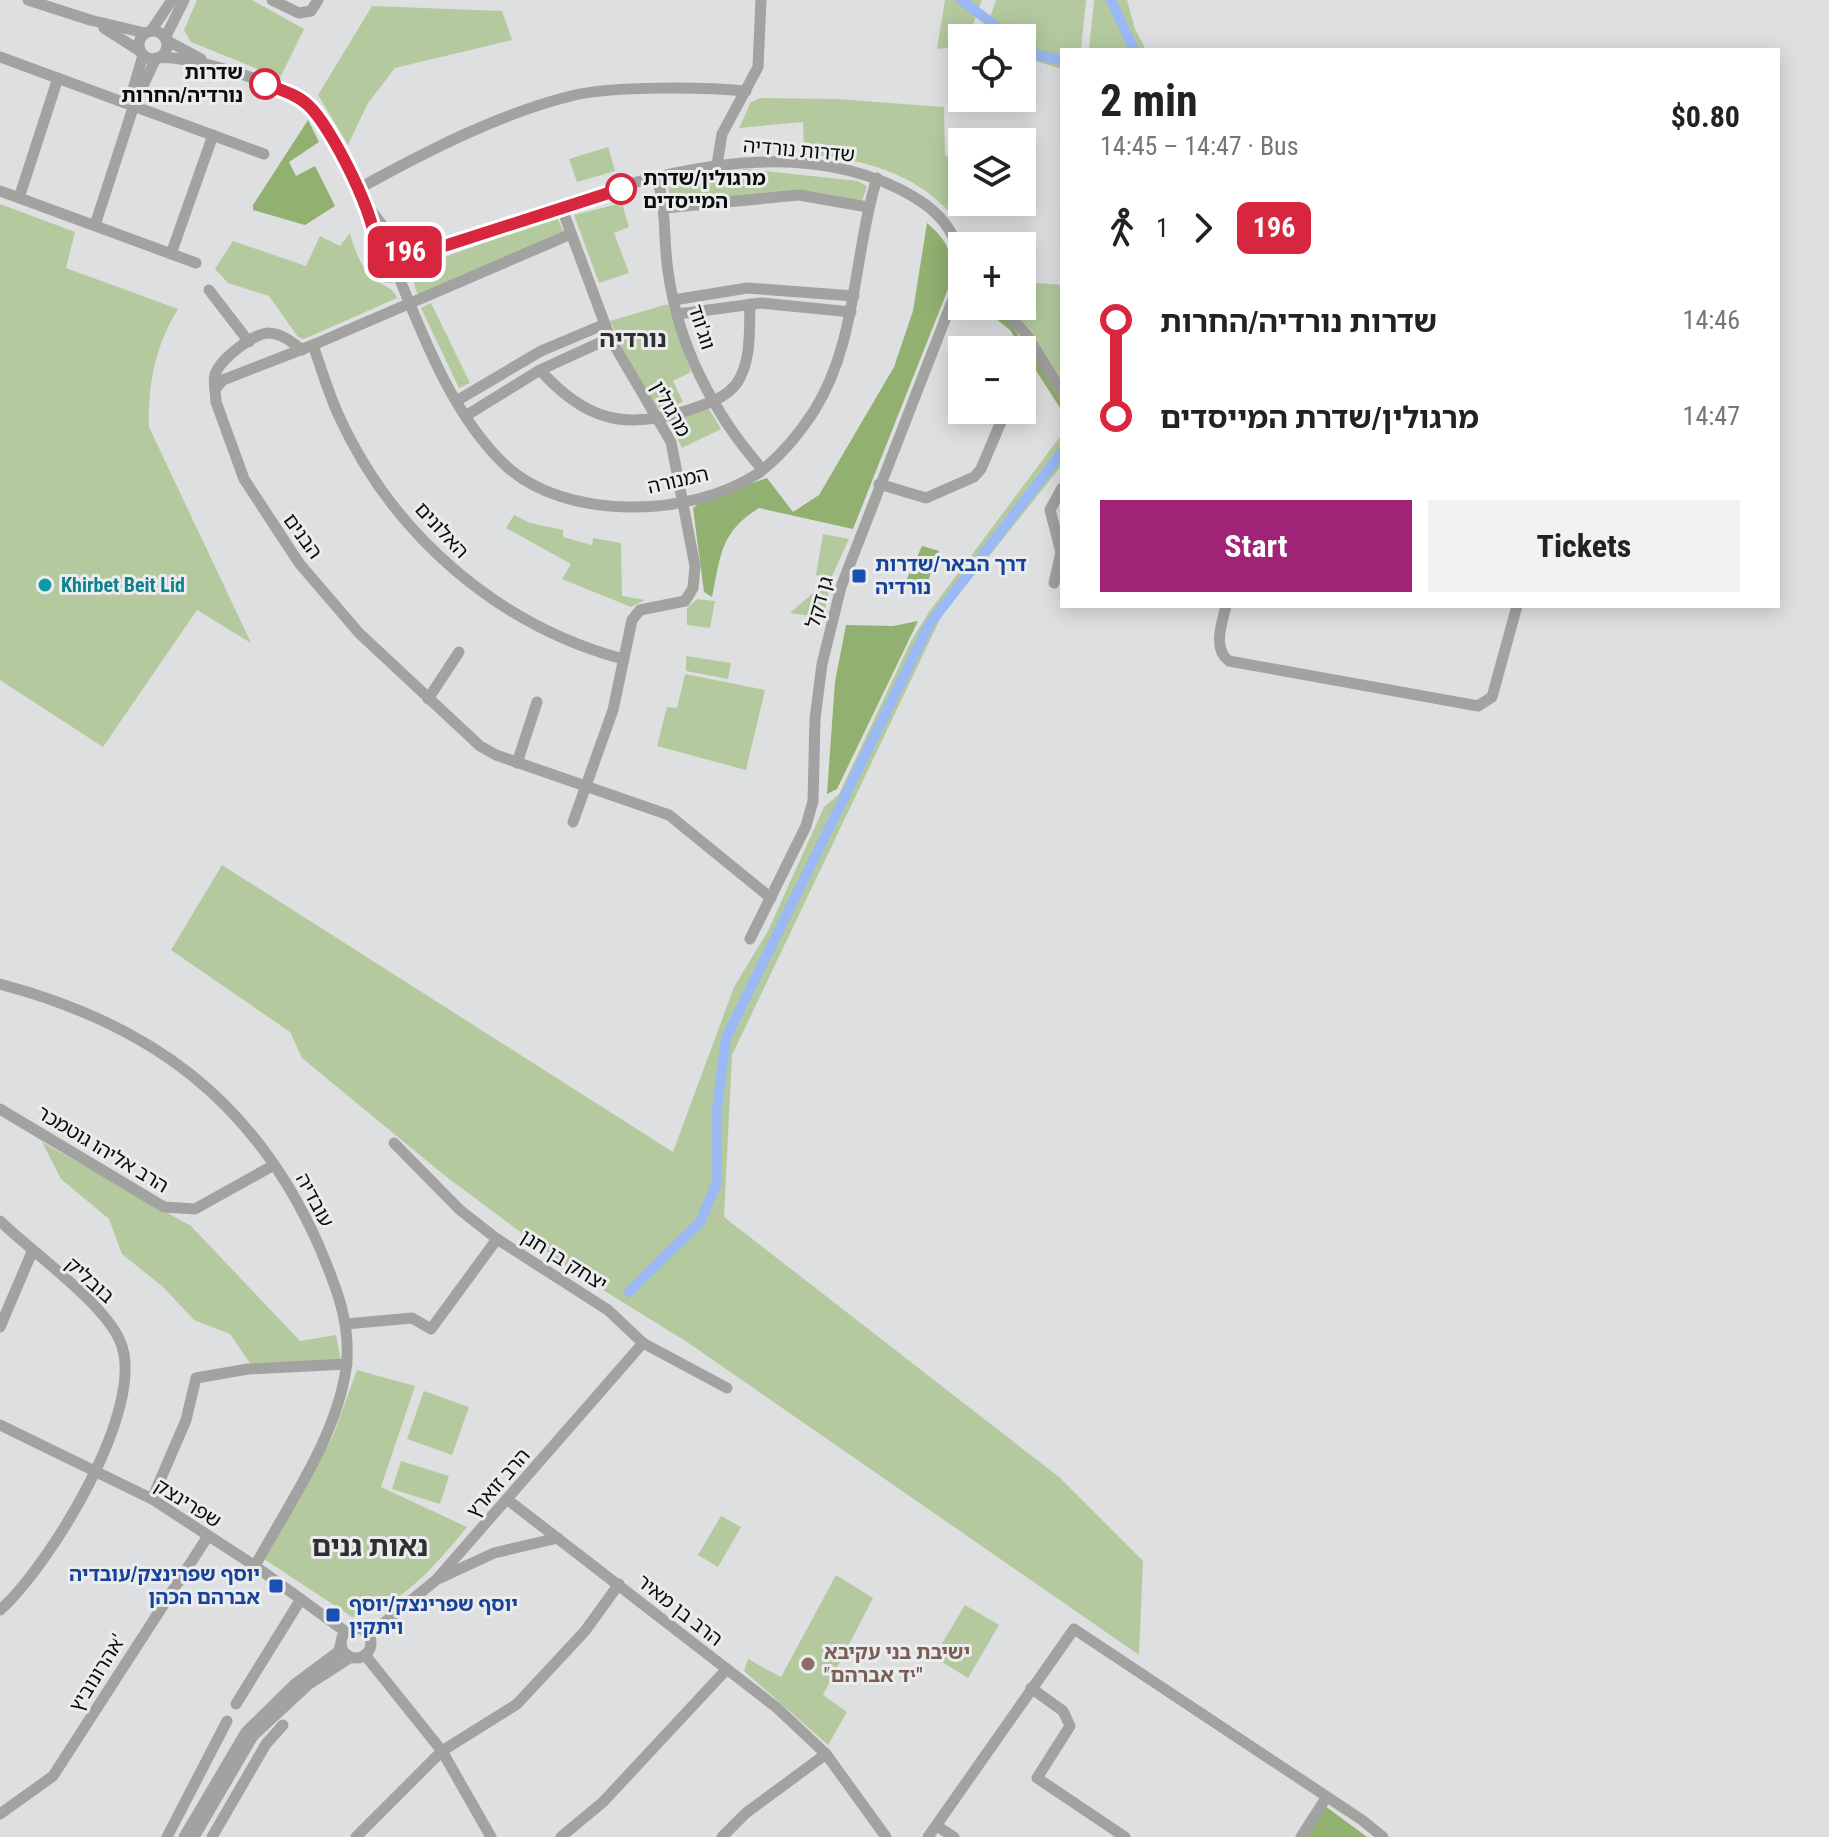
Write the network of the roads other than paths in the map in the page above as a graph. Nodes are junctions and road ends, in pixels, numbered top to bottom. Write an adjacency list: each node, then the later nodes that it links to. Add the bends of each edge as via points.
1 (28, 0): 7 (street)
2 (172, 0): 8 (street)
3 (184, 0): 9 (street)
4 (272, 0): 5 (street, via 306,13)
5 (318, 0)
6 (761, 0): 15 (street, via 760,56)
7 (90, 20): 8 (street); 10 (street)
8 (148, 32): 9 (street); 10 (street, via 139,40)
9 (165, 39): 12 (street, via 165,52); 13 (street)
10 (141, 53): 12 (street); 16 (street)
11 (0, 57): 14 (street)
12 (157, 58): 13 (street); 16 (street)
13 (216, 67): 22 (street, via 306,103)
14 (58, 78): 16 (street); 24 (street)
15 (746, 91): 19 (street, via 722,134); 22 (street, via 595,92 567,97 415,156)
16 (134, 105): 17 (street); 29 (street)
17 (213, 135): 18 (street); 35 (street)
18 (264, 154)
19 (717, 165): 20 (street, שדרות נורדיה, via 802,164); 21 (street, שדרות נורדיה)
20 (877, 178): 27 (street, המנורה); 30 (street, שדרות נורדיה, via 920,201)
21 (657, 179): 26 (street, שדרות נורדיה); 28 (street, ווג'ווד)
22 (358, 189): 25 (street)
23 (0, 191): 24 (street)
24 (19, 198): 29 (street)
25 (367, 206): 32 (street); 34 (street)
26 (561, 206): 31 (street, מרגולין); 33 (street, שדרות נורדיה)
27 (868, 207): 28 (street, via 799,195); 39 (street, המנורה)
28 (665, 208): 40 (street, ווג'ווד, via 665,250)
29 (95, 225): 35 (street)
30 (951, 232)
31 (571, 234): 41 (street); 47 (street, מרגולין)
32 (400, 246): 33 (street, שדרות נורדיה, via 416,252); 34 (street, via 387,242); 37 (street, via 407,258)
33 (438, 248): 37 (street, שדרות נורדיה)
34 (375, 250): 37 (street, via 372,263 377,272 387,277)
35 (171, 254): 36 (street)
36 (196, 263)
37 (401, 272): 41 (street, המנורה)
38 (209, 290): 49 (street)
39 (854, 296): 40 (street, via 764,288); 43 (street, המנורה)
40 (674, 300): 45 (street, ווג'ווד)
41 (410, 304): 50 (street); 54 (street, המנורה)
42 (750, 304): 43 (street); 45 (street); 55 (street, via 744,368 736,383)
43 (851, 312): 60 (street, המנורה, via 819,403)
44 (948, 313): 61 (street, גן דקל)
45 (678, 314): 55 (street, ווג'ווד)
46 (1014, 320): 53 (street)
47 (605, 324): 48 (street, מרגולין); 54 (street, via 533,355)
48 (610, 338): 51 (street); 57 (street, מרגולין)
49 (249, 342): 50 (street, via 266,333); 52 (street, via 215,372)
50 (307, 348): 52 (street, via 223,380); 70 (street, האלונים, via 354,445 424,543 513,615 571,644)
51 (540, 370): 56 (street); 57 (street, via 572,401 603,417)
52 (215, 389): 71 (street, הבנים, via 244,479 281,538 341,614)
53 (1060, 389)
54 (458, 400): 56 (street, המנורה)
55 (713, 402): 57 (street); 60 (street, ווג'ווד)
56 (467, 415): 63 (street, המנורה, via 505,465 544,491 613,507)
57 (658, 418): 63 (street, מרגולין, via 671,442)
58 (1000, 424): 61 (street, via 974,477 926,498)
59 (744, 456): 60 (street)
60 (759, 472): 63 (street, המנורה)
61 (879, 484): 76 (street, גן דקל, via 825,648 815,719 813,801)
62 (1060, 492): 64 (street, via 1050,510)
63 (685, 501): 70 (street, via 695,566 690,595 677,604 636,613)
64 (1060, 548)
65 (1060, 556): 66 (street)
66 (1054, 583)
67 (1226, 608): 68 (street, via 1219,639 1229,661 1467,706 1492,697)
68 (1516, 608)
69 (459, 652): 71 (street)
70 (623, 659): 74 (street, via 613,710)
71 (428, 699): 73 (street, הבנים, via 487,751)
72 (537, 702): 73 (street)
73 (517, 763): 74 (street, הבנים)
74 (585, 787): 75 (street); 76 (street, הבנים, via 669,815)
75 (573, 822)
76 (771, 898): 77 (street, גן דקל)
77 (750, 939)
78 (0, 984): 81 (street, עובדיה, via 82,1010 158,1048 224,1102)
79 (0, 1109): 81 (street, הרב אליהו גוטמכר, via 164,1207 195,1209)
80 (394, 1143): 83 (street, יצחק בן חנן, via 460,1210)
81 (274, 1165): 85 (street, עובדיה, via 312,1232)
82 (0, 1221): 84 (street, בובליק)
83 (497, 1239): 85 (street, via 431,1329 412,1318); 87 (street, יצחק בן חנן, via 608,1310)
84 (32, 1252): 86 (street); 91 (street, בובליק, via 101,1312 121,1343 125,1391)
85 (346, 1324): 88 (street, עובדיה)
86 (0, 1327)
87 (643, 1343): 89 (street, יצחק בן חנן); 93 (street, הרב זוארץ)
88 (347, 1364): 92 (street, via 248,1369 196,1378 181,1434); 96 (street, עובדיה, via 324,1437)
89 (727, 1388)
90 (0, 1425): 91 (street, שפרינצק)
91 (96, 1473): 92 (street, שפרינצק); 100 (street, בובליק, via 19,1593)
92 (152, 1499): 94 (street, שפרינצק)
93 (508, 1500): 95 (street, הרב בן מאיר); 97 (street, הרב זוארץ)
94 (208, 1536): 96 (street, שפרינצק); 114 (street, אהרונוביץ', via 53,1776)
95 (558, 1538): 97 (street, via 494,1553); 98 (street, הרב בן מאיר)
96 (255, 1566): 99 (street, שפרינצק)
97 (436, 1580): 102 (street, הרב זוארץ)
98 (619, 1584): 106 (street, הרב בן מאיר); 111 (street, via 585,1631 517,1704)
99 (301, 1599): 101 (street, שפרינצק); 108 (street)
100 (0, 1610)
101 (346, 1632): 102 (street, via 355,1628); 103 (street)
102 (369, 1635): 104 (street, via 371,1646)
103 (341, 1644): 105 (street); 117 (street, via 246,1732)
104 (365, 1655): 105 (street); 111 (street)
105 (351, 1657): 118 (street, via 309,1684 253,1736)
106 (727, 1669): 112 (street, הרב בן מאיר); 122 (street, via 603,1802)
107 (1031, 1688): 113 (street, via 1074,1629); 115 (street); 127 (street, via 1063,1711 1070,1726 1037,1778)
108 (236, 1704)
109 (227, 1721): 116 (street)
110 (283, 1725): 119 (street, via 266,1744)
111 (442, 1751): 120 (street); 121 (street)
112 (826, 1754): 123 (street); 124 (street, הרב בן מאיר)
113 (1326, 1798): 128 (street); 129 (street)
114 (0, 1814)
115 (937, 1826): 125 (street); 126 (street)
116 (167, 1837)
117 (184, 1837)
118 (194, 1837)
119 (212, 1837)
120 (356, 1837)
121 (491, 1837)
122 (561, 1837)
123 (722, 1837)
124 (886, 1837)
125 (928, 1837)
126 (954, 1837)
127 (1125, 1837)
128 (1301, 1837)
129 (1383, 1837)

